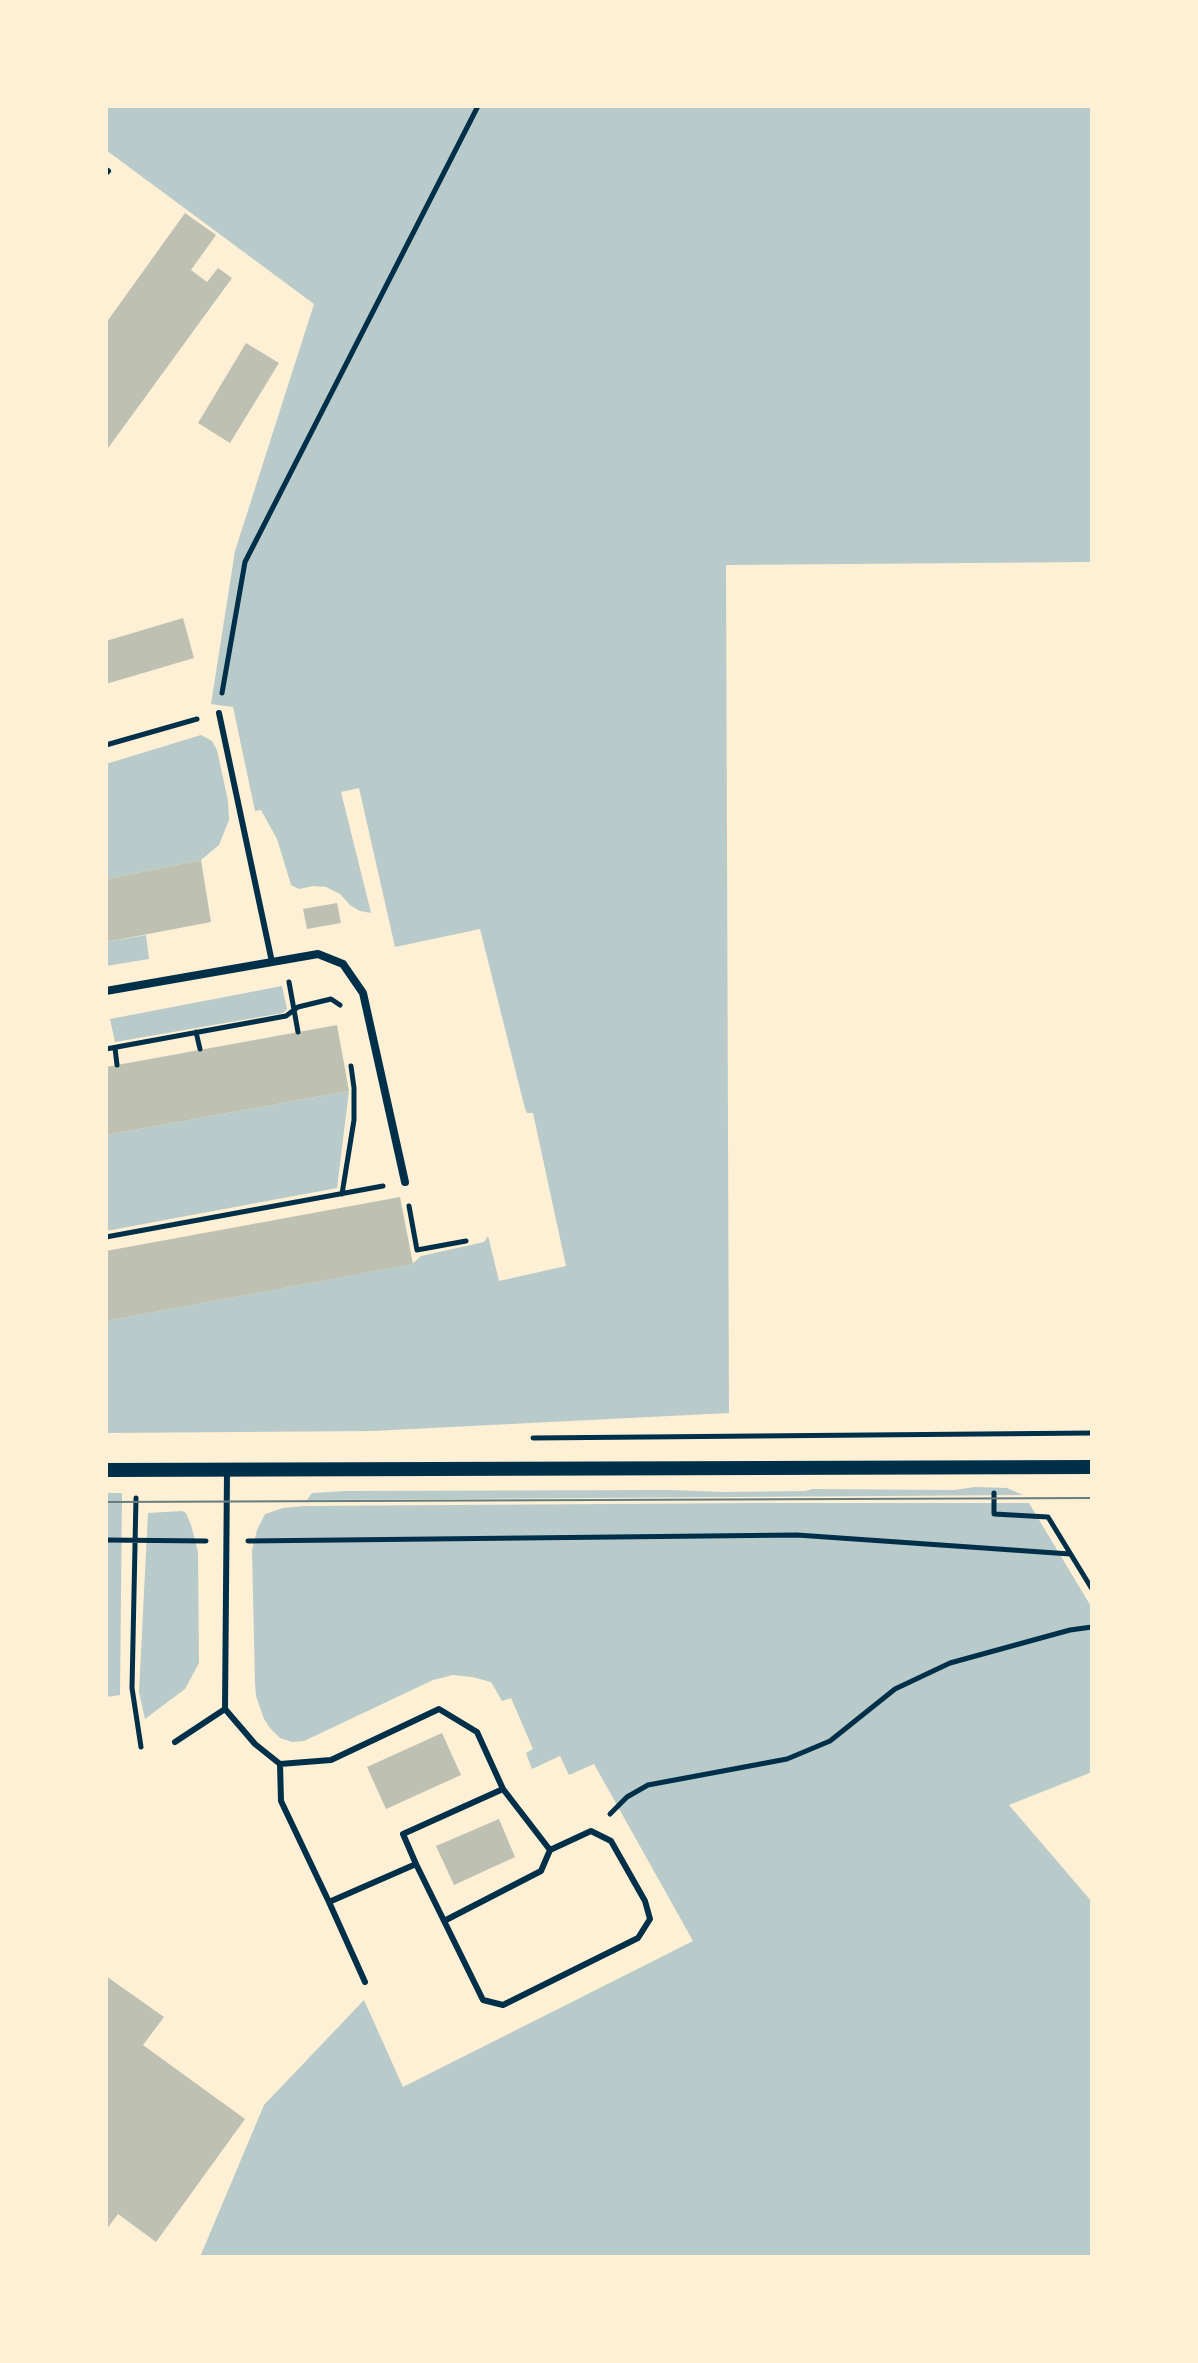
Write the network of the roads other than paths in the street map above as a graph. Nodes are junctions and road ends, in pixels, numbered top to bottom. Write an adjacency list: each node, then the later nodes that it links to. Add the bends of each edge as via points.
1 (219, 713): 2 (lane)
2 (272, 962): 3 (street); 4 (street, via 318,954 343,964 363,993)
3 (106, 991)
4 (405, 1182)
5 (1092, 1467): 6 (street)
6 (227, 1468): 7 (street); 8 (lane)
7 (106, 1470)
8 (225, 1709): 9 (lane); 10 (lane)
9 (175, 1742)
10 (280, 1764): 11 (lane, via 331,1760 439,1709 477,1732); 14 (lane, via 281,1801)
11 (503, 1789): 12 (lane); 13 (lane, via 403,1834)
12 (550, 1850): 15 (lane, via 541,1871); 15 (lane, via 591,1831 611,1841 645,1901 650,1919 638,1938 503,2005 483,2000)
13 (416, 1864): 14 (lane); 15 (lane)
14 (329, 1902): 16 (lane)
15 (444, 1921)
16 (365, 1982)

